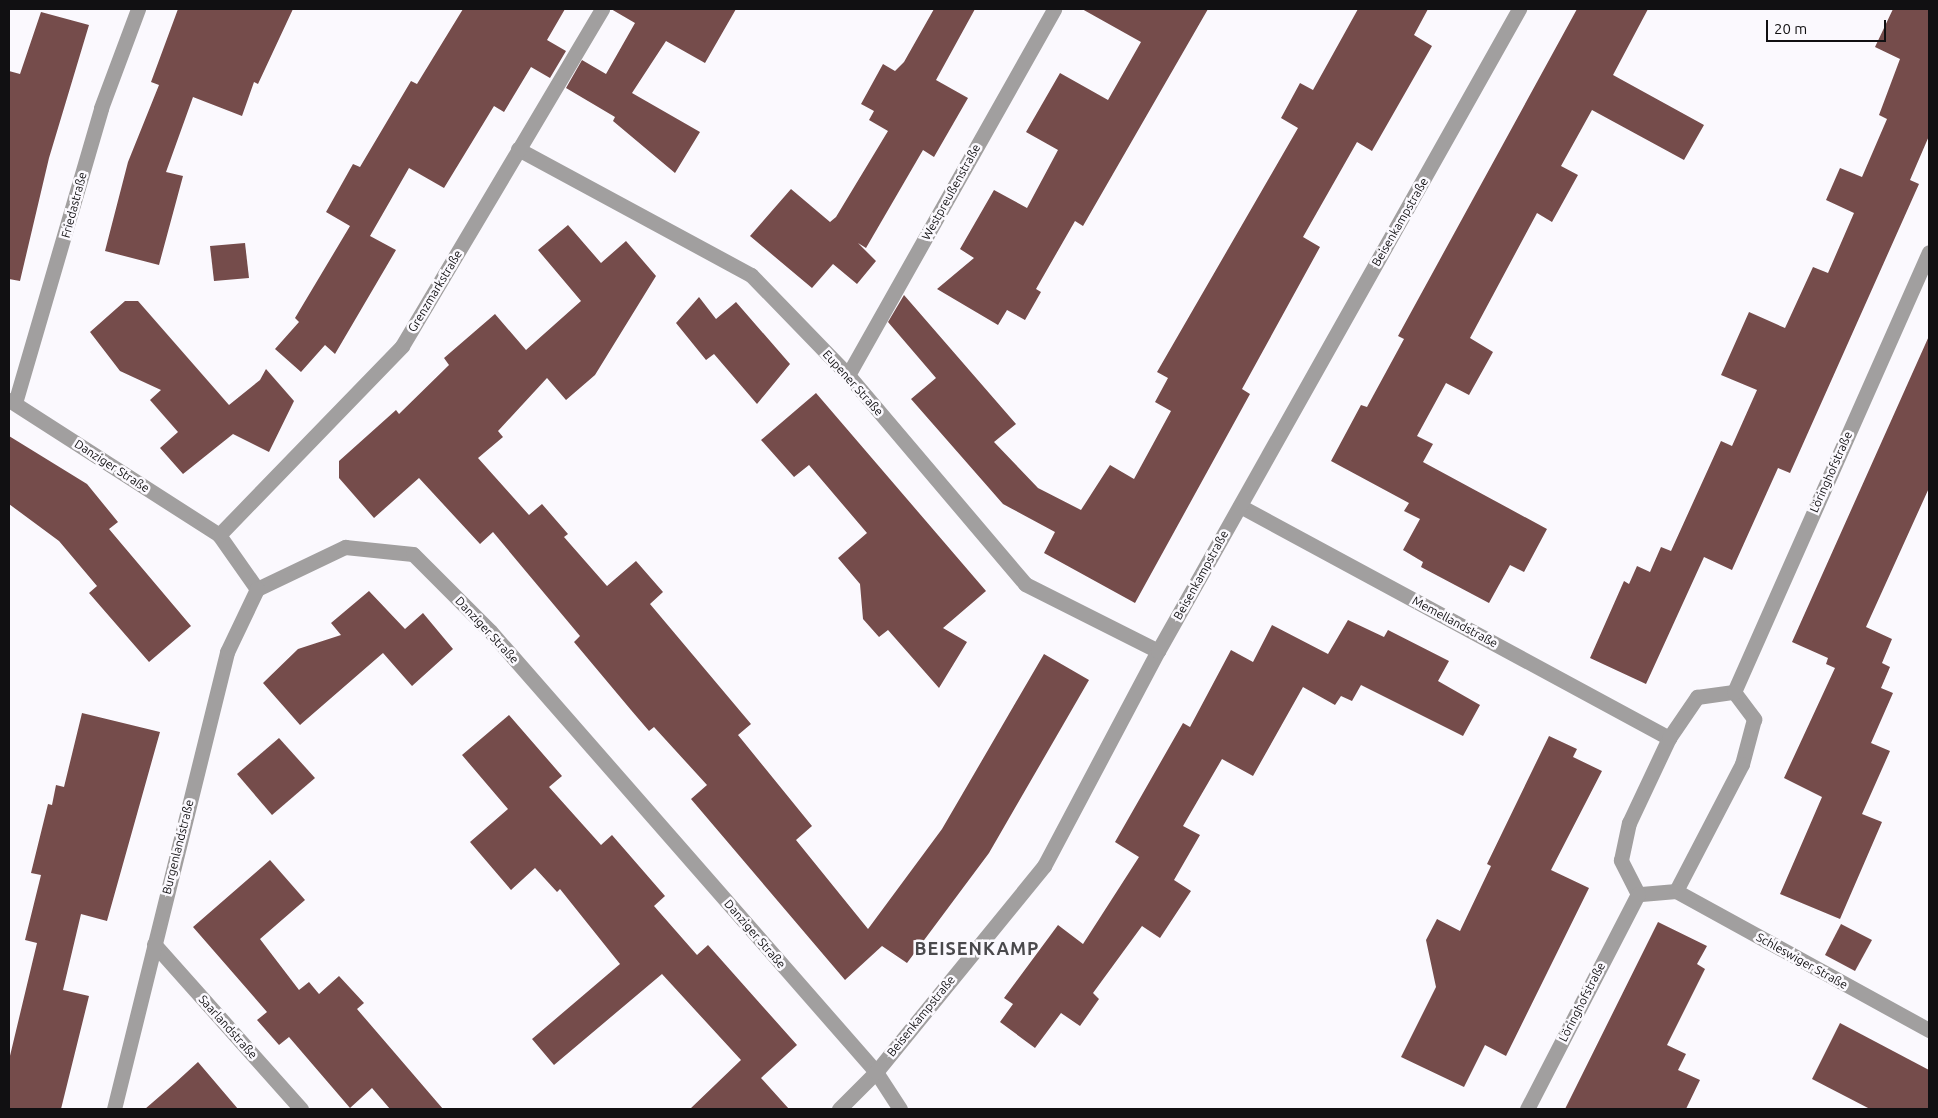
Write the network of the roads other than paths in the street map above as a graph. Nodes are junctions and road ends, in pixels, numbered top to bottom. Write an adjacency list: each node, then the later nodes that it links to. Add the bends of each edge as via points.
1 (138, 9): 8 (street, Friedastraße, via 101,108)
2 (602, 9): 5 (street, Grenzmarkstraße)
3 (1054, 9): 7 (street, Westpreußenstraße)
4 (1519, 9): 9 (street, Beisenkampstraße)
5 (518, 149): 7 (street, Eupener Straße, via 751,275); 10 (street, Grenzmarkstraße, via 402,346)
6 (1929, 252): 13 (street, Löringhofstraße)
7 (848, 376): 12 (street, Eupener Straße, via 1025,584)
8 (12, 402): 10 (street, Danziger Straße)
9 (1240, 506): 12 (street, Beisenkampstraße); 14 (street, Memellandstraße)
10 (219, 535): 11 (street, Danziger Straße)
11 (257, 589): 17 (street, Burgenlandstraße, via 227,652); 19 (street, Danziger Straße, via 345,547 413,554 490,631)
12 (1158, 651): 19 (street, Beisenkampstraße, via 1044,866)
13 (1734, 692): 14 (street, via 1698,697); 15 (street, via 1754,718 1742,764)
14 (1670, 738): 16 (street, via 1629,823 1621,860)
15 (1676, 892): 16 (street); 18 (street, Schleswiger Straße)
16 (1638, 894): 24 (street, Löringhofstraße)
17 (154, 944): 20 (street, Burgenlandstraße); 21 (street, Saarlandstraße)
18 (1929, 1030)
19 (876, 1072): 22 (street, Beisenkampstraße); 23 (street, Danziger Straße)
20 (114, 1109)
21 (302, 1109)
22 (839, 1109)
23 (900, 1109)
24 (1527, 1109)

